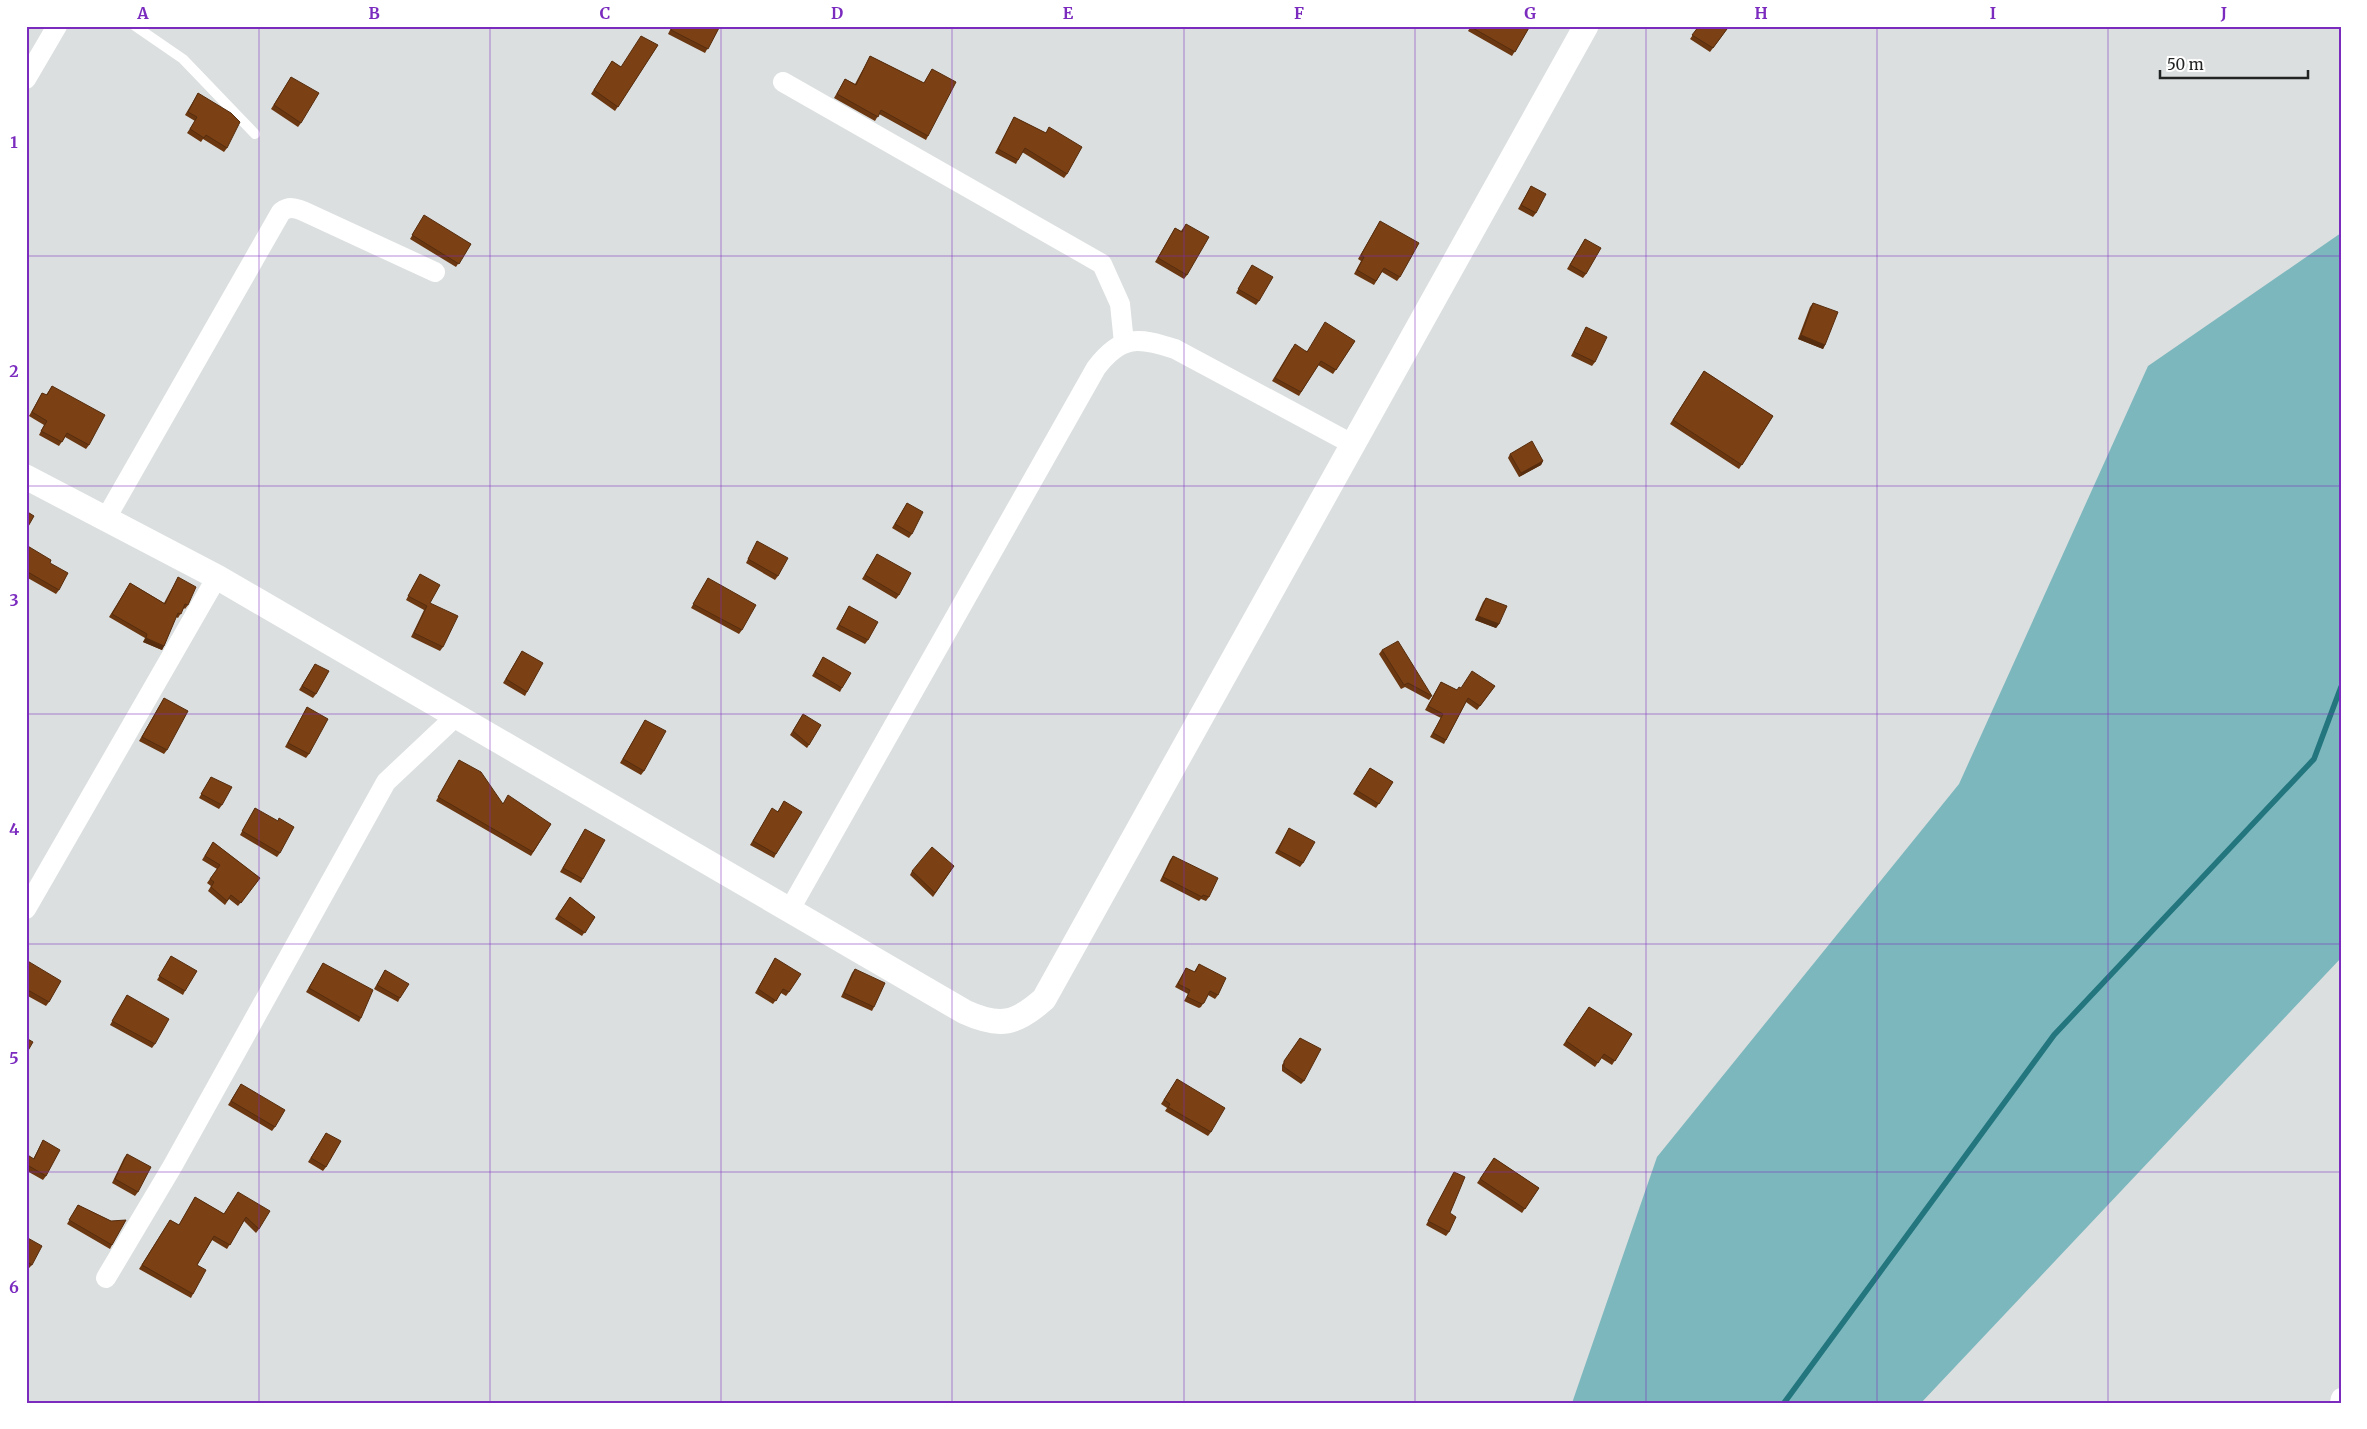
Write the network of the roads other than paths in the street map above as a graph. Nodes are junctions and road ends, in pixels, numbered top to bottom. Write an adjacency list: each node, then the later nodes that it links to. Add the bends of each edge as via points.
1 (57, 26): 4 (street)
2 (135, 26): 6 (lane, via 183,59)
3 (1586, 26): 9 (street)
4 (26, 79)
5 (782, 82): 8 (street, via 1102,264 1120,304)
6 (255, 134)
7 (435, 272): 11 (street, via 303,212 286,208)
8 (1124, 343): 9 (street, via 1150,340 1175,349); 15 (street, via 1109,351 1096,368)
9 (1354, 445): 15 (street, via 1044,999 1027,1014 996,1023 982,1020)
10 (26, 477): 11 (street)
11 (105, 520): 12 (street)
12 (217, 578): 13 (street); 14 (street)
13 (455, 717): 15 (street); 16 (street, via 386,782 177,1159)
14 (26, 909)
15 (789, 911)
16 (106, 1278)
17 (2341, 1398): 18 (street)
18 (2340, 1403)

